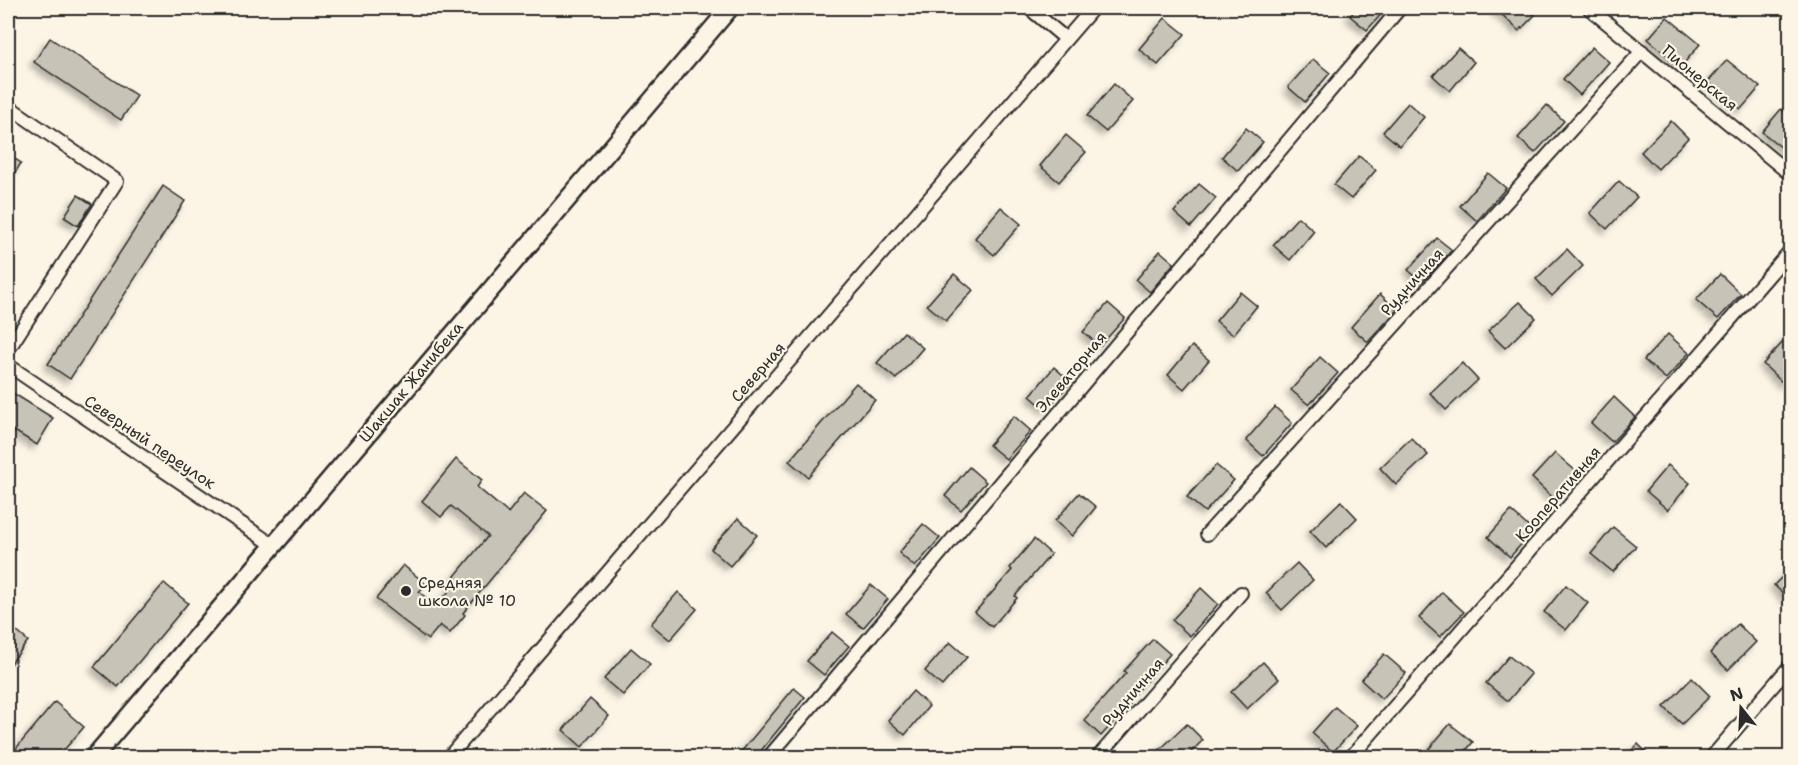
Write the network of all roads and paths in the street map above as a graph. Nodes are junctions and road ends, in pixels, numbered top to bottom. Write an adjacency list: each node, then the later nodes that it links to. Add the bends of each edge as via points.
1 (730, 8): 14 (main road, Шакшак Жанибека)
2 (1029, 8): 6 (street)
3 (1093, 8): 6 (street, Северная)
4 (1400, 8): 19 (street, Элеваторная)
5 (1589, 8): 7 (street, Пионерская)
6 (1066, 39): 18 (street, Северная)
7 (1642, 51): 9 (street, Пионерская); 13 (street, Рудничная)
8 (8, 106): 11 (street, via 117,181)
9 (1791, 174)
10 (1791, 251): 21 (street, Кооперативная)
11 (8, 350)
12 (8, 365): 14 (street, Северный переулок)
13 (1207, 534)
14 (273, 545): 17 (main road, Шакшак Жанибека)
15 (1240, 594): 20 (street, Рудничная)
16 (1791, 666): 22 (street)
17 (93, 758)
18 (448, 758)
19 (768, 758)
20 (1097, 758)
21 (1350, 758)
22 (1712, 758)

